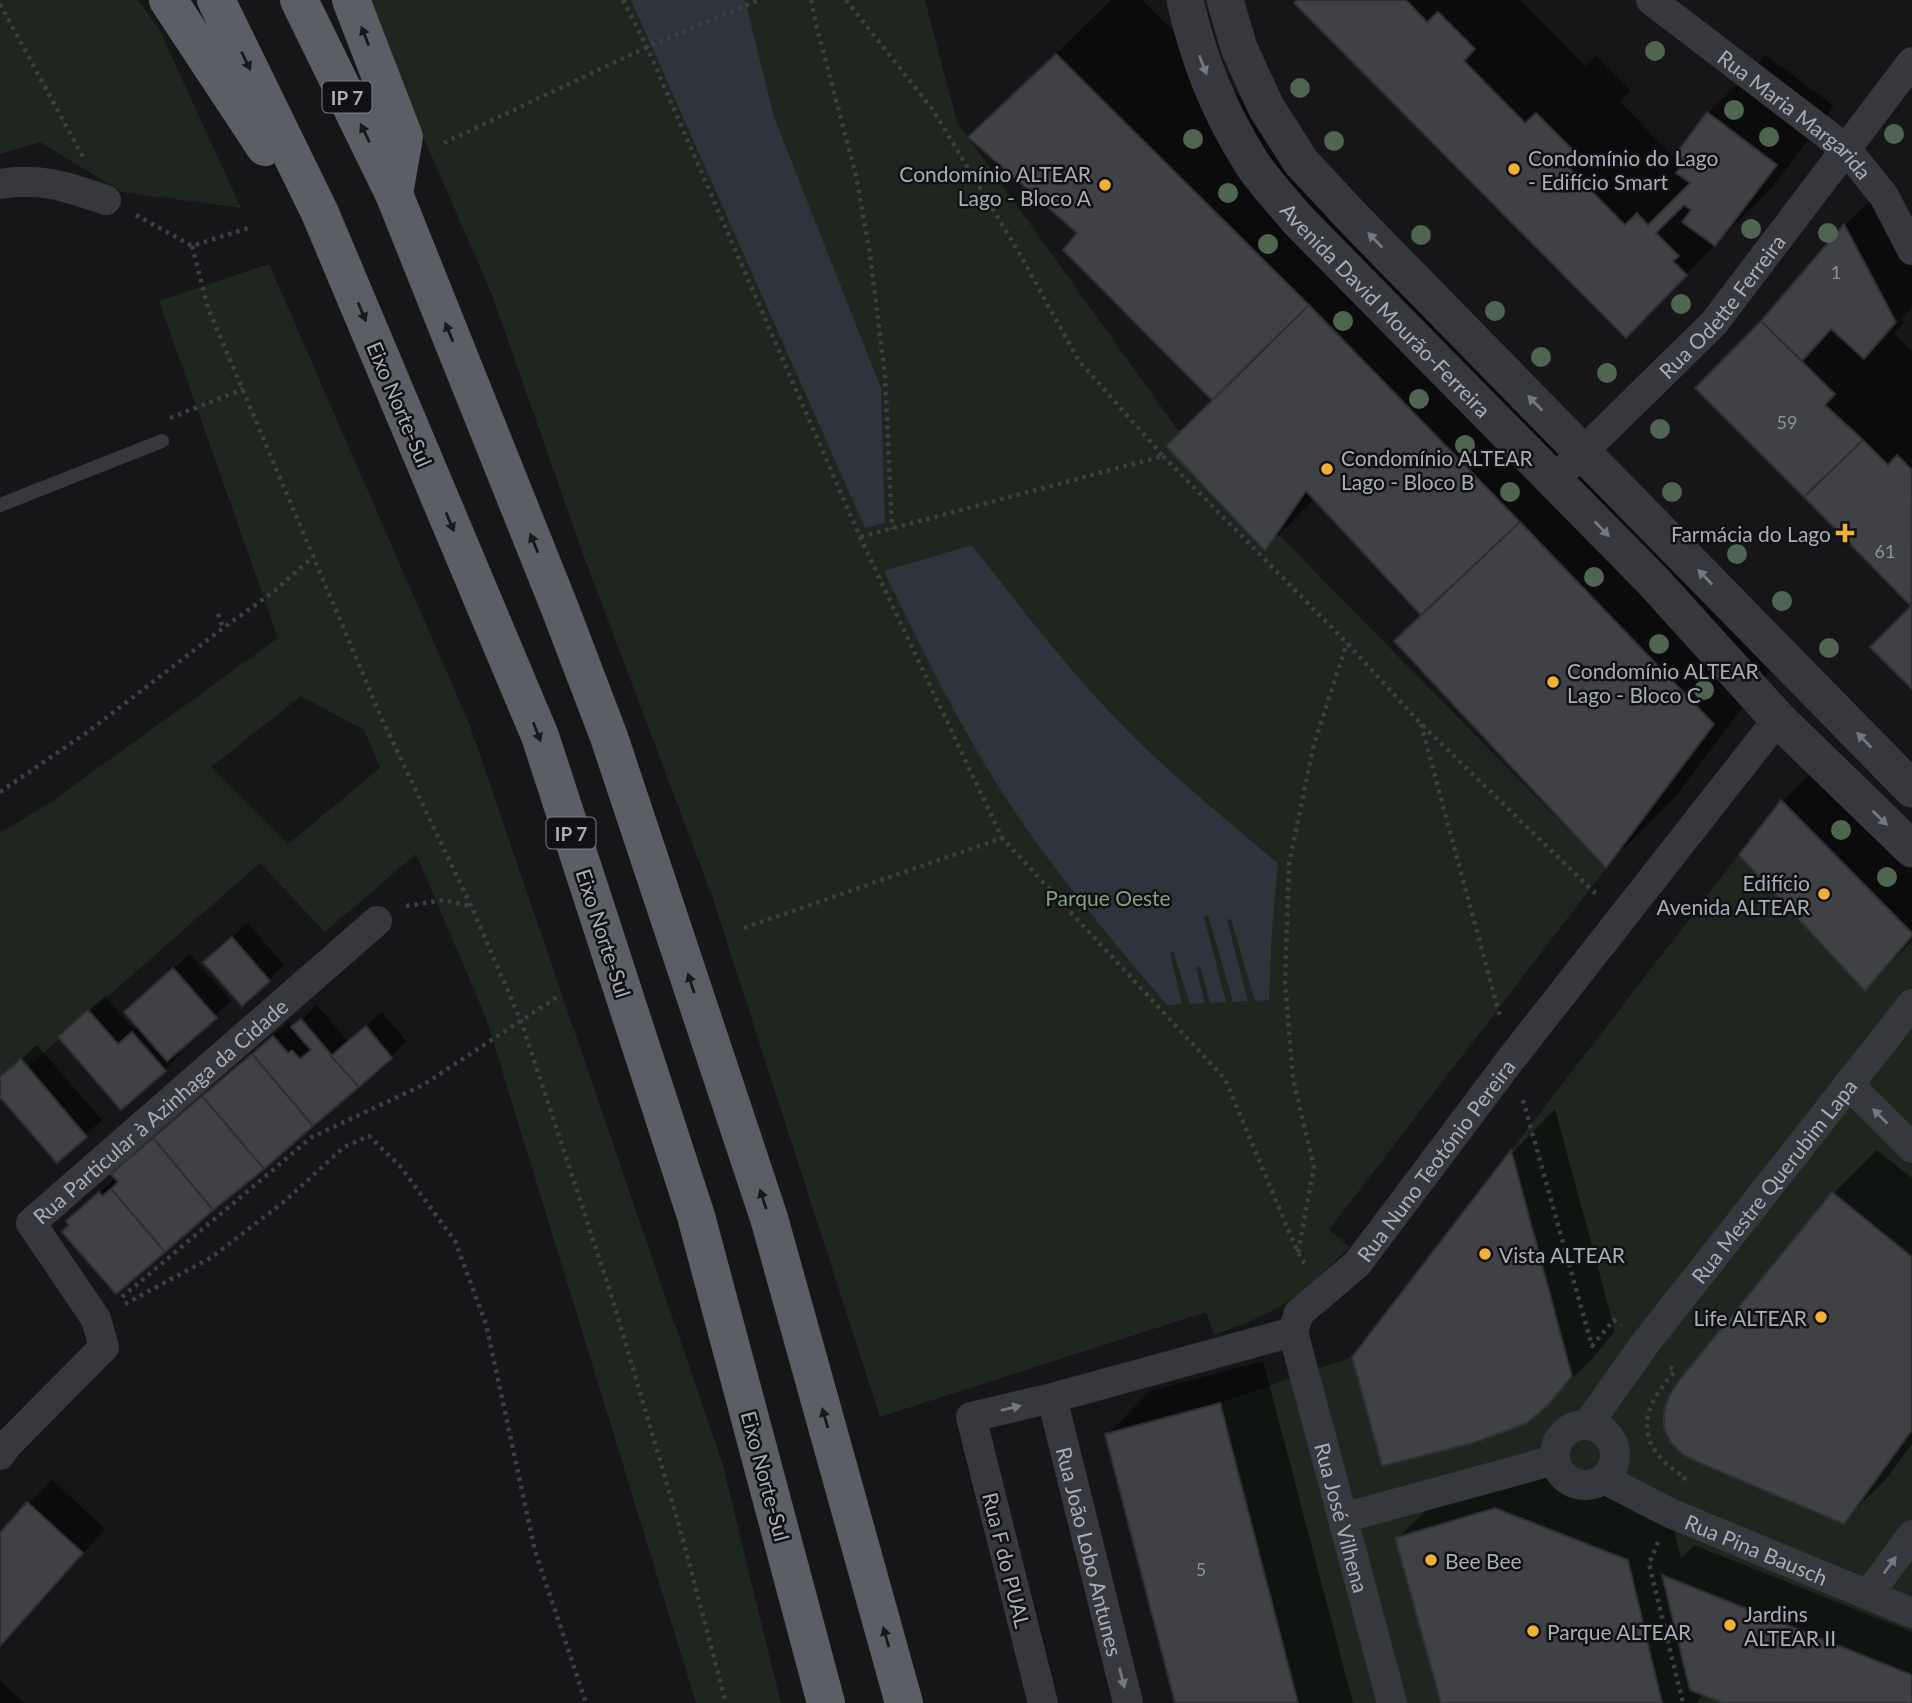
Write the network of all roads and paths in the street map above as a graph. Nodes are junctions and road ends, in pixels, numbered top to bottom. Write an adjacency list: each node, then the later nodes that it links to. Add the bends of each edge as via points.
1 (168, 0): 23 (highway)
2 (216, 0): 23 (highway, Eixo Norte-Sul / IP 7, one-way to 23)
3 (299, 0): 18 (highway, IP 7, one-way to 3)
4 (351, 0): 18 (highway, one-way to 4, via 404,137)
5 (623, 0): 13 (path)
6 (759, 0): 13 (path)
7 (811, 0): 29 (path, via 856,176 870,254 886,376)
8 (846, 0): 26 (path, via 933,110 1079,361)
9 (1185, 0): 27 (street, Avenida David Mourão-Ferreira, one-way to 27, via 1195,44 1219,106 1254,166 1298,220)
10 (1225, 0): 25 (street, Avenida David Mourão-Ferreira, one-way to 10, via 1301,162 1266,107 1239,48)
11 (1650, 0): 16 (street, Rua Maria Margarida)
12 (0, 4): 19 (path)
13 (647, 47): 15 (path); 30 (path)
14 (1912, 62): 16 (street, Rua Odette Ferreira)
15 (444, 143)
16 (1846, 149): 22 (street, Rua Maria Margarida, via 1884,196); 25 (street, Rua Odette Ferreira, via 1714,323)
17 (0, 184): 19 (street, via 37,181)
18 (394, 194): 69 (highway, IP 7, one-way to 18, via 769,1218 609,737)
19 (106, 200): 21 (path)
20 (251, 227): 21 (path)
21 (192, 246): 31 (path, via 208,308)
22 (1912, 250)
23 (339, 258): 68 (highway, Eixo Norte-Sul / IP 7, one-way to 68, via 540,736 696,1216)
24 (162, 441): 28 (lane)
25 (1582, 451): 27 (street, Rua Odette Ferreira); 37 (street, Avenida David Mourão-Ferreira, one-way to 25)
26 (1163, 456): 29 (path); 34 (path)
27 (1554, 480): 35 (street, Avenida David Mourão-Ferreira, one-way to 35)
28 (0, 505)
29 (892, 529): 30 (path)
30 (860, 537): 39 (path)
31 (314, 556): 33 (path); 41 (path, via 382,719)
32 (218, 614): 33 (path)
33 (223, 628): 38 (path, via 89,732)
34 (1347, 643): 36 (path); 51 (path, via 1314,744 1289,864 1286,996 1293,1079 1314,1167)
35 (1779, 719): 40 (street, Avenida David Mourão-Ferreira, one-way to 40); 42 (street, Rua Nuno Teotónio Pereira)
36 (1422, 724): 42 (path); 48 (path)
37 (1912, 789)
38 (0, 792)
39 (1002, 838): 44 (path); 51 (path, via 1225,1079)
40 (1912, 849)
41 (471, 906): 43 (path, via 444,900 406,906); 47 (path)
42 (1622, 920): 48 (street, Rua Nuno Teotónio Pereira)
43 (377, 921): 53 (street, Rua Particular à Azinhaga da Cidade, via 31,1223)
44 (744, 928)
45 (557, 997): 47 (path)
46 (1912, 1004): 49 (street, Rua Mestre Querubim Lapa)
47 (521, 1021): 53 (path, via 423,1085 312,1138); 67 (path, via 611,1294)
48 (1511, 1059): 52 (street, Rua Nuno Teotónio Pereira, via 1357,1264); 55 (path, via 1592,1346 1614,1320)
49 (1848, 1084): 50 (street, one-way to 49); 55 (street, Rua Mestre Querubim Lapa)
50 (1912, 1148)
51 (1298, 1253): 52 (path)
52 (1324, 1292): 54 (street, Rua Nuno Teotónio Pereira, via 1299,1314)
53 (96, 1320): 58 (street, via 104,1347); 66 (path, via 212,1257 285,1201 344,1147 369,1136 400,1166 456,1241 486,1324 535,1550)
54 (1293, 1332): 56 (street); 62 (street, Rua José Vilhena)
55 (1644, 1346): 57 (street, Rua Mestre Querubim Lapa); 61 (path, via 1675,1371 1657,1394 1647,1419 1652,1446 1671,1469 1685,1477)
56 (1052, 1398): 70 (street, Rua F do PUAL, one-way to 56, via 971,1417); 71 (street, Rua João Lobo Antunes, one-way to 71)
57 (1588, 1424): 59 (street, via 1562,1434); 60 (street, via 1606,1433 1615,1451 1615,1461)
58 (0, 1455)
59 (1555, 1460): 60 (street, via 1565,1478 1574,1483 1594,1484); 62 (street)
60 (1604, 1479): 61 (street, Rua Pina Bausch)
61 (1670, 1513): 64 (street, Rua Pina Bausch); 73 (path, via 1649,1564)
62 (1343, 1518): 72 (street, Rua José Vilhena)
63 (1912, 1535): 64 (street, one-way to 63)
64 (1868, 1595): 65 (street, Rua Pina Bausch)
65 (1912, 1613)
66 (586, 1703)
67 (726, 1703)
68 (826, 1703)
69 (904, 1703)
70 (1044, 1703)
71 (1128, 1703)
72 (1392, 1703)
73 (1683, 1703)

